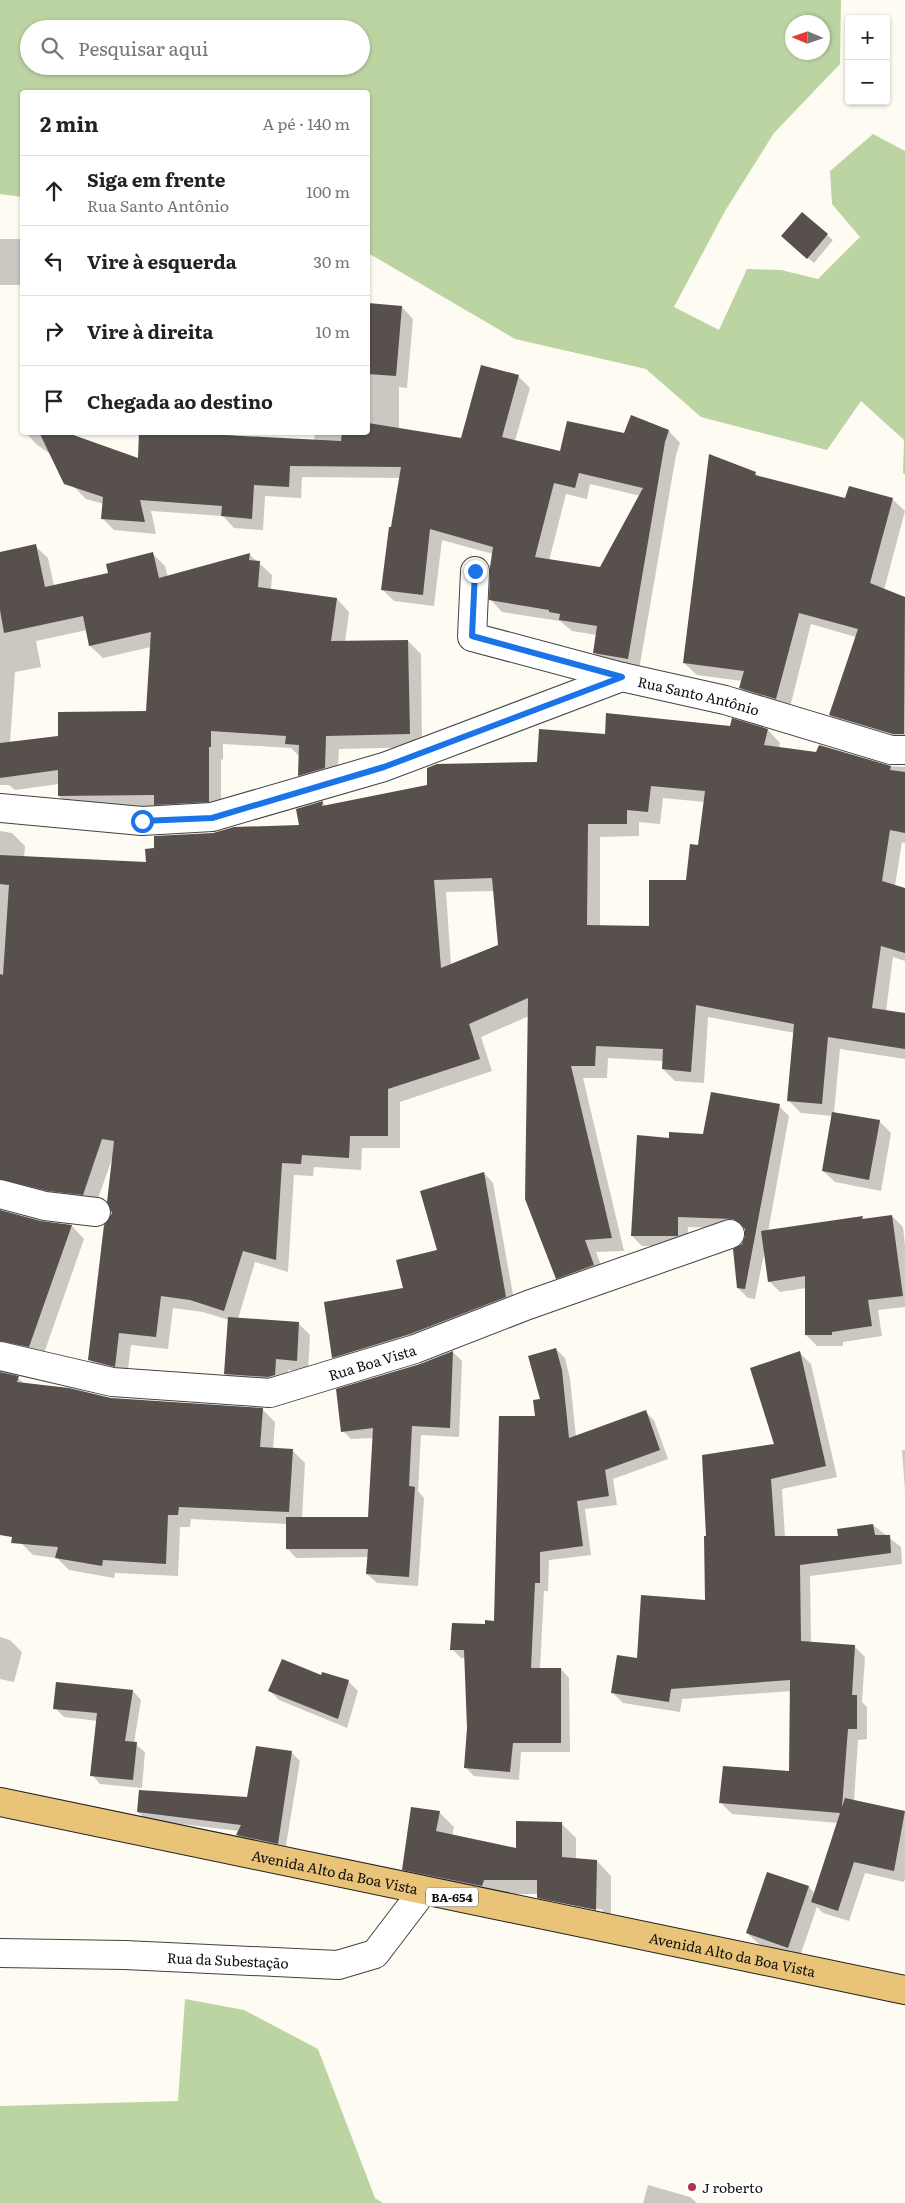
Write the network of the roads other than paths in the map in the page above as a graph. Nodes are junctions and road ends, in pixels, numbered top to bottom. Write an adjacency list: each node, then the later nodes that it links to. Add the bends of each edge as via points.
1 (475, 571): 2 (street, via 472,636)
2 (622, 677): 3 (street, Rua Santo Antônio, via 724,700 891,750); 4 (street, Rua Santo Antônio, via 384,767 212,818 142,821)
3 (905, 750)
4 (0, 808)
5 (0, 1194): 6 (street, via 45,1206)
6 (96, 1212)
7 (730, 1234): 8 (street, Rua Boa Vista, via 528,1305 415,1349 270,1393 112,1382)
8 (0, 1356)
9 (0, 1802): 10 (main road, Avenida Alto da Boa Vista / BA-654)
10 (423, 1892): 11 (street, Rua da Subestação, via 375,1954 338,1965); 12 (main road, Avenida Alto da Boa Vista / BA-654, via 587,1922)
11 (0, 1953)
12 (905, 1990)

